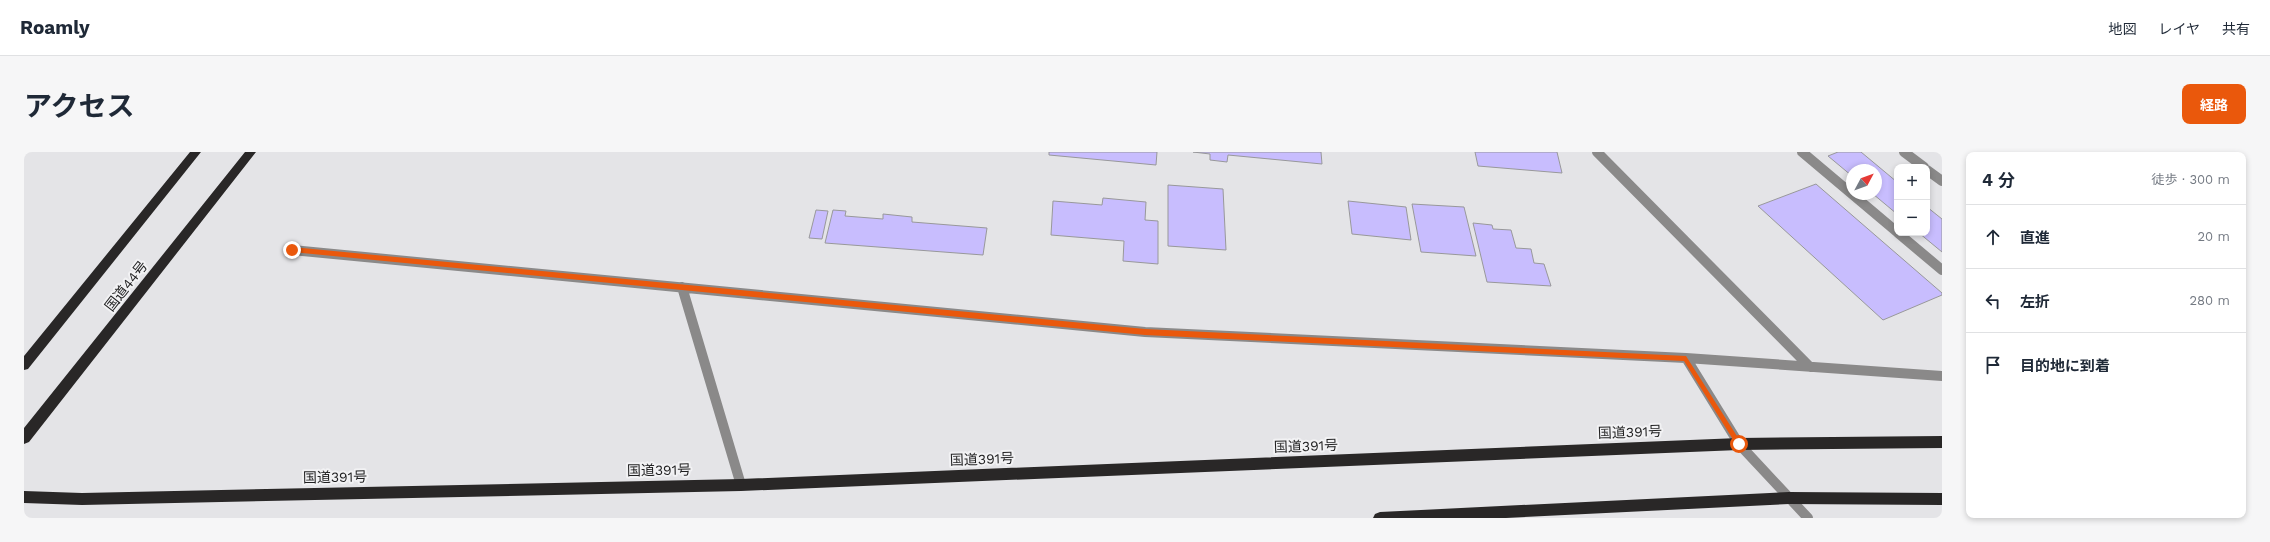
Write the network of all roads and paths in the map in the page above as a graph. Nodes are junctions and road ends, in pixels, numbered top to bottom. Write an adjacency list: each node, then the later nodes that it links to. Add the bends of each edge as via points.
1 (196, 152): 15 (highway, 国道44号)
2 (251, 152): 18 (highway, 国道44号)
3 (1597, 152): 16 (street)
4 (1802, 152): 9 (street)
5 (1904, 152): 6 (street)
6 (1920, 164)
7 (1930, 172): 8 (street)
8 (1942, 181)
9 (1894, 229)
10 (1903, 236): 12 (street)
11 (292, 250): 13 (street)
12 (1942, 270)
13 (682, 287): 14 (street, via 1145,332); 21 (street)
14 (1686, 358): 16 (street); 20 (street)
15 (24, 365)
16 (1810, 367): 17 (street)
17 (1942, 376)
18 (24, 438)
19 (1942, 442): 20 (highway, 国道391号)
20 (1739, 444): 21 (highway, 国道391号); 23 (street)
21 (741, 485): 22 (highway, 国道391号, via 82,499)
22 (24, 497)
23 (1789, 498): 24 (highway); 25 (highway); 26 (street)
24 (1942, 499)
25 (1380, 518)
26 (1808, 518)

